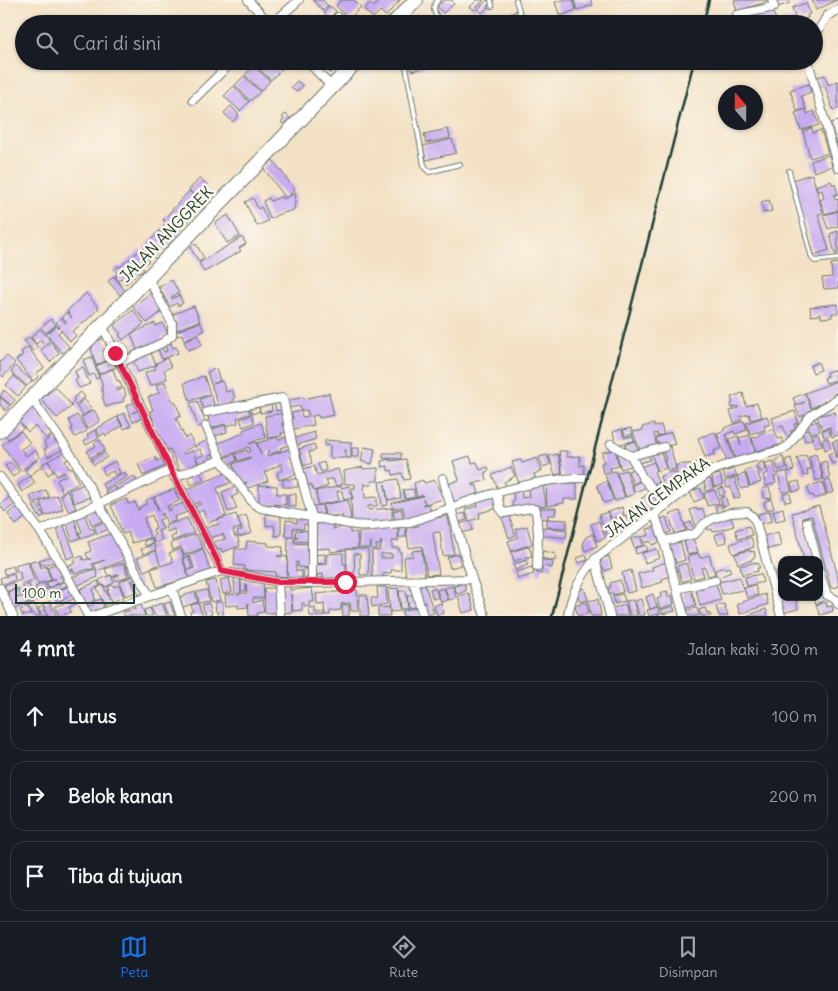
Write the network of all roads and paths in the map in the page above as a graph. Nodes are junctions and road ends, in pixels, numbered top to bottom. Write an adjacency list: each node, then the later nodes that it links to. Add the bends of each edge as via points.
1 (248, 0): 11 (street)
2 (298, 0): 12 (street)
3 (416, 0): 13 (highway)
4 (438, 0): 14 (lane, via 433,8)
5 (491, 0): 8 (lane)
6 (516, 0): 15 (lane)
7 (772, 0): 10 (street, via 774,7)
8 (492, 6)
9 (838, 10): 16 (street, via 827,16)
10 (737, 14)
11 (262, 15)
12 (281, 15)
13 (402, 15)
14 (436, 15)
15 (520, 15)
16 (823, 23)
17 (224, 70): 23 (street)
18 (316, 70): 22 (street)
19 (348, 70): 22 (highway, JALAN ANGGREK)
20 (408, 70): 24 (lane, via 426,170)
21 (811, 70): 25 (street)
22 (332, 87): 28 (highway, JALAN ANGGREK)
23 (193, 100)
24 (460, 164)
25 (838, 168)
26 (789, 171): 27 (lane, via 812,258 819,262)
27 (838, 258)
28 (148, 278): 29 (highway, JALAN ANGGREK); 30 (street, via 172,324 172,335)
29 (102, 325): 30 (street); 32 (highway, JALAN ANGGREK)
30 (120, 363): 40 (street)
31 (838, 398): 46 (street, JALAN CEMPAKA, via 810,416 788,446 711,471)
32 (32, 399): 35 (highway, JALAN ANGGREK); 45 (street, via 74,459)
33 (207, 412): 49 (street, via 284,398 292,443)
34 (206, 426): 39 (street)
35 (0, 431)
36 (611, 444): 38 (street)
37 (664, 447): 38 (street)
38 (631, 456): 46 (street, via 642,477)
39 (221, 460): 40 (street); 49 (street, via 257,506)
40 (172, 474): 45 (street); 56 (street)
41 (0, 477): 51 (street)
42 (443, 478): 47 (street)
43 (584, 478): 44 (street, via 552,479)
44 (497, 493): 47 (street); 55 (street, via 504,513 536,510)
45 (98, 505): 51 (street); 66 (street)
46 (667, 506): 48 (street, JALAN CEMPAKA)
47 (451, 508): 49 (street, via 392,525 355,524); 57 (street)
48 (655, 515): 52 (street); 54 (street, JALAN CEMPAKA)
49 (312, 517): 61 (street)
50 (807, 522): 53 (street)
51 (40, 531): 69 (street)
52 (664, 541): 65 (street); 78 (street, via 695,534 708,521 730,513 747,512 756,522)
53 (816, 556)
54 (595, 559): 75 (street, JALAN CEMPAKA, via 576,586); 76 (street)
55 (536, 567)
56 (221, 571): 60 (street); 64 (street)
57 (472, 579): 59 (street); 74 (street)
58 (715, 580): 65 (street)
59 (413, 581): 61 (street); 73 (street)
60 (278, 582): 61 (street); 72 (street)
61 (312, 583)
62 (823, 583): 67 (street, via 828,595)
63 (0, 588): 68 (street)
64 (172, 588): 66 (street); 71 (street)
65 (677, 589): 77 (street)
66 (149, 596): 70 (street)
67 (838, 604)
68 (13, 616)
69 (88, 616)
70 (93, 616)
71 (181, 616)
72 (280, 616)
73 (423, 616)
74 (485, 616)
75 (568, 616)
76 (610, 616)
77 (684, 616)
78 (780, 616)

